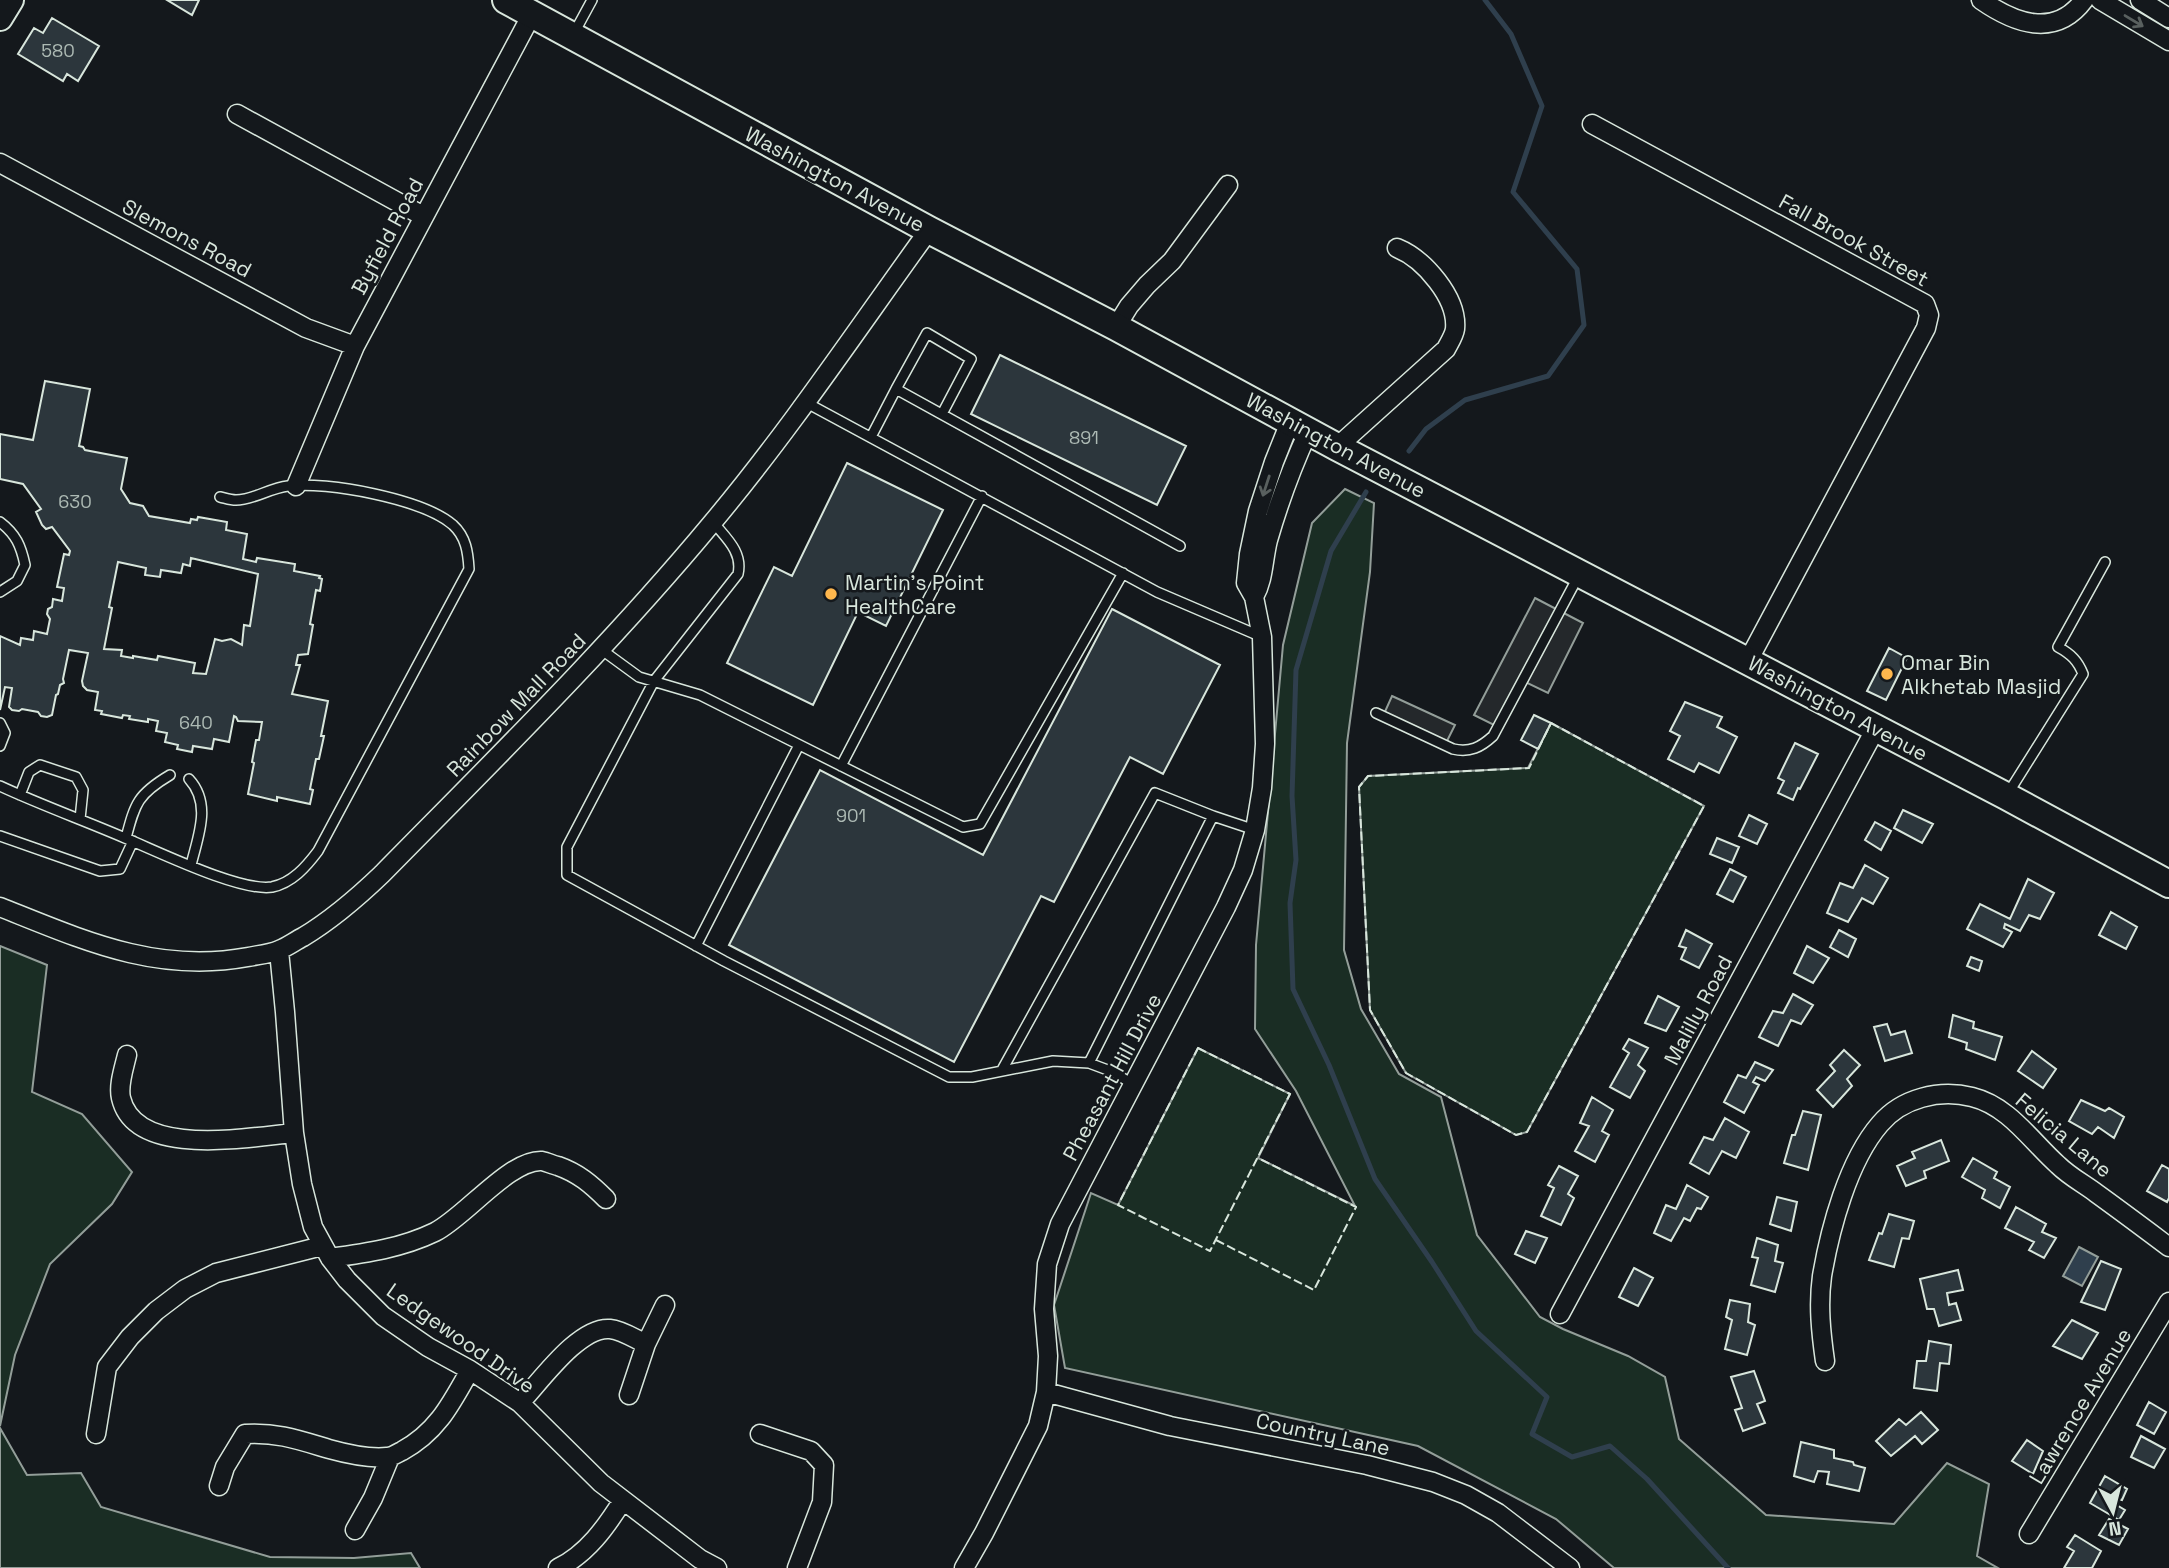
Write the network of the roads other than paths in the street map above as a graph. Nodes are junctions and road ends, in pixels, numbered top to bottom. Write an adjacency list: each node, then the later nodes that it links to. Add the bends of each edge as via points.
1 (11, 0): 9 (main road)
2 (506, 0): 8 (main road, Washington Avenue)
3 (592, 0): 11 (lane)
4 (1981, 0): 5 (street, via 1999,13 2034,24 2063,18)
5 (2084, 0)
6 (2100, 0): 12 (street, one-way to 12)
7 (2140, 0): 10 (street)
8 (531, 14): 11 (main road, Washington Avenue); 17 (street, Byfield Road)
9 (0, 18)
10 (2169, 18)
11 (573, 37): 18 (main road, Washington Avenue)
12 (2169, 41)
13 (237, 114): 17 (street)
14 (1592, 124): 40 (street, Fall Brook Street, via 1925,304 1929,316)
15 (0, 163): 21 (street, Slemons Road, via 306,328)
16 (1228, 185): 20 (street)
17 (423, 216): 21 (street, Byfield Road)
18 (929, 230): 20 (main road, Washington Avenue); 23 (street, Rainbow Mall Road)
19 (1397, 248): 27 (street, via 1411,254 1436,279 1452,307 1455,330 1446,349)
20 (1116, 327): 25 (main road, Washington Avenue)
21 (355, 346): 28 (street, Byfield Road)
22 (896, 389): 24 (lane); 24 (lane, via 927,333 971,359); 26 (lane)
23 (805, 402): 26 (lane); 32 (street, Rainbow Mall Road)
24 (942, 414): 33 (lane)
25 (1299, 427): 27 (main road, Washington Avenue); 38 (street, Pheasant Hill Drive, via 1274,461 1253,533 1246,583 1254,597)
26 (871, 437): 29 (lane)
27 (1337, 447): 36 (main road, Washington Avenue)
28 (296, 486): 30 (lane, via 238,500); 58 (lane, via 354,490 438,514 455,526 468,547 469,569 306,867 274,887 255,887)
29 (982, 496): 35 (lane); 47 (lane)
30 (220, 497)
31 (0, 522): 37 (lane, via 12,530 25,565 17,581)
32 (713, 522): 39 (street, Rainbow Mall Road); 41 (lane, via 738,554 738,574)
33 (1180, 546)
34 (2105, 562): 52 (lane, via 2058,647 2079,663 2083,674)
35 (1122, 573): 38 (lane); 47 (lane, via 980,824 963,827)
36 (1580, 574): 40 (main road, Washington Avenue); 42 (lane, via 1493,736 1483,746 1453,749)
37 (0, 592)
38 (1262, 637): 55 (street, Pheasant Hill Drive, via 1265,744)
39 (602, 649): 41 (lane, via 639,677); 62 (street, Rainbow Mall Road, via 356,900)
40 (1748, 661): 44 (main road, Washington Avenue)
41 (654, 681): 45 (lane, via 699,695); 61 (lane, via 567,847 567,875)
42 (1376, 713)
43 (0, 723): 46 (lane, via 5,733)
44 (1875, 728): 52 (main road, Washington Avenue); 73 (street, Malilly Road)
45 (799, 745): 47 (lane); 61 (lane)
46 (0, 746)
47 (841, 766)
48 (170, 775): 57 (lane, via 141,796 133,811)
49 (189, 779): 58 (lane, via 203,806)
50 (0, 786): 51 (lane)
51 (20, 794): 54 (lane); 54 (lane, via 29,772 40,765 76,777 83,790)
52 (2006, 796): 59 (main road, Washington Avenue)
53 (1213, 816): 55 (lane); 64 (lane); 65 (lane, via 1155,793)
54 (80, 819): 57 (lane)
55 (1255, 830): 66 (street, Pheasant Hill Drive, via 1226,908)
56 (0, 836): 57 (lane, via 100,871 120,869)
57 (130, 840): 58 (lane)
58 (191, 865)
59 (2169, 884)
60 (0, 907): 62 (street, Rainbow Mall Road, via 163,961 232,960)
61 (696, 946): 65 (lane, via 949,1077)
62 (279, 951): 67 (street, Ledgewood Drive)
63 (127, 1055): 67 (street, via 121,1098 131,1117 146,1130 160,1136 213,1140)
64 (1089, 1063): 65 (lane, via 1053,1061); 66 (lane)
65 (1002, 1070)
66 (1134, 1084): 77 (street, Pheasant Hill Drive, via 1060,1224 1046,1264)
67 (294, 1133): 70 (street, Ledgewood Drive, via 307,1205)
68 (606, 1199): 70 (street, via 573,1171 542,1161 523,1165 438,1230 408,1244 361,1254)
69 (2169, 1247): 75 (street, Felicia Lane, via 2059,1166 2004,1112 1973,1097 1940,1094 1909,1101 1881,1123 1859,1155 1831,1234 1822,1278 1820,1321)
70 (326, 1252): 76 (street, Ledgewood Drive, via 383,1316); 80 (street, via 216,1273 156,1311 107,1367)
71 (2169, 1302): 86 (street, Lawrence Avenue)
72 (665, 1305): 74 (street)
73 (1560, 1314)
74 (646, 1344): 78 (street); 79 (street, via 609,1329 591,1333 576,1342)
75 (1825, 1361)
76 (470, 1370): 79 (street, Ledgewood Drive); 82 (street, via 429,1433)
77 (1046, 1392): 90 (street, Pheasant Hill Drive, via 1038,1426); 91 (street, Country Lane, via 1170,1426 1433,1482 1498,1513)
78 (628, 1395)
79 (520, 1403): 84 (street, Ledgewood Drive)
80 (96, 1434)
81 (760, 1434): 89 (street, via 811,1451 824,1465 822,1502)
82 (390, 1457): 83 (street, via 351,1454 269,1433 245,1434); 85 (street)
83 (219, 1486)
84 (623, 1500): 87 (street, via 592,1543); 88 (street, Ledgewood Drive)
85 (355, 1530)
86 (2029, 1534)
87 (558, 1568)
88 (717, 1568)
89 (797, 1568)
90 (964, 1568)
91 (1570, 1568)

